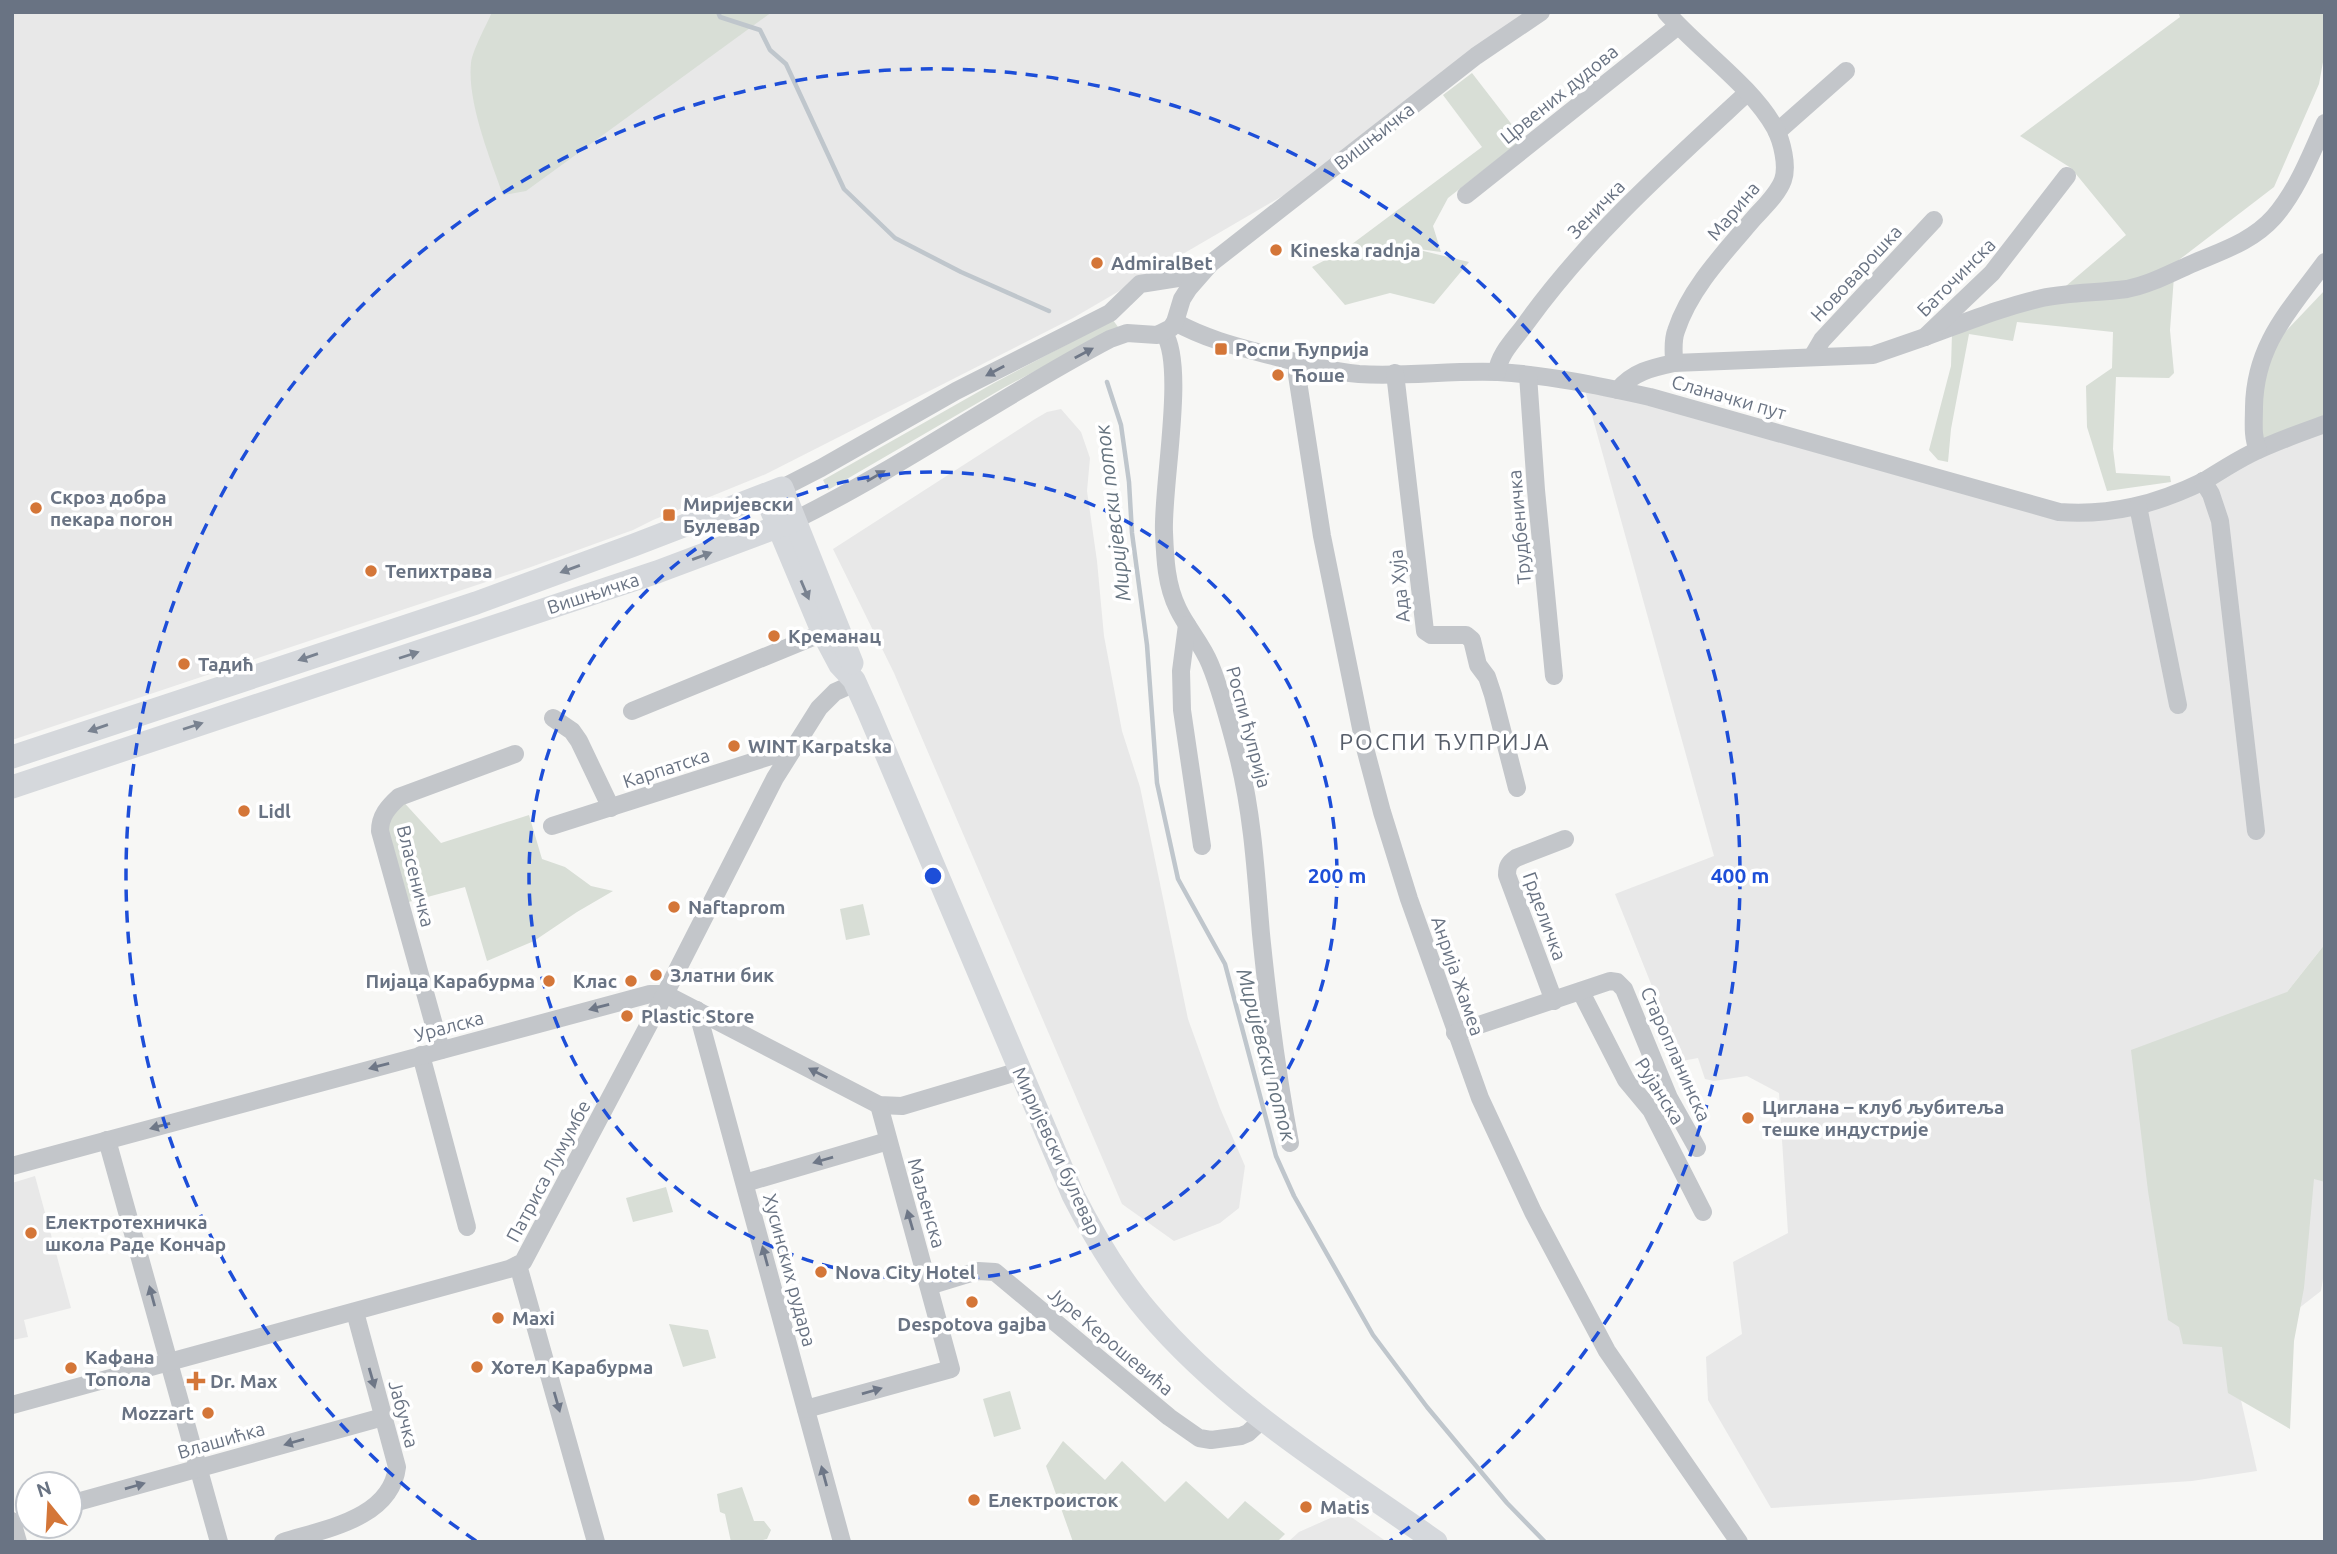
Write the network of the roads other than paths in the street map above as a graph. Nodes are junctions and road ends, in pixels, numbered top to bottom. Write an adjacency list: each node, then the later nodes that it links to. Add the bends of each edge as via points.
1 (1541, 12): 11 (street, Вишњичка, via 1461,68)
2 (1672, 19): 4 (street, Марина); 8 (street, Црвених дудова)
3 (1846, 71): 6 (street)
4 (1747, 93): 6 (street, Марина); 20 (street, Зеничка, via 1565,272 1506,350)
5 (2325, 123): 16 (street, via 2281,208 2246,241 2136,287 2035,300)
6 (1777, 132): 19 (street, Марина, via 1784,159 1783,180 1690,300 1675,332)
7 (2067, 176): 16 (street, Баточинска, via 1992,273)
8 (1466, 195)
9 (1934, 220): 17 (street, Нововарошка, via 1822,340)
10 (2325, 262): 25 (street, via 2283,317 2263,355 2254,400 2253,432)
11 (1210, 264): 12 (street, Вишњичка, via 1191,274); 14 (street, Вишњичка, via 1189,288)
12 (1155, 282): 13 (street, Вишњичка, via 1140,285); 14 (street, via 1169,288 1178,300)
13 (1129, 295): 15 (street, via 1127,317); 27 (street, Вишњичка, one-way to 27, via 1110,313)
14 (1173, 321): 15 (street, Вишњичка, via 1157,335); 18 (street, Сланачки пут, via 1209,338); 30 (street, Роспи ћуприја, via 1165,560 1169,587)
15 (1142, 333): 29 (street, Вишњичка, one-way to 15, via 882,473 1074,358 1119,335)
16 (1925, 337): 17 (street, Баточинска, via 1873,355)
17 (1812, 357): 19 (street, Баточинска)
18 (1297, 363): 21 (street, Сланачки пут, via 1359,374); 51 (street, Анрија Жамеа, via 1322,536 1365,748 1409,899)
19 (1674, 363): 23 (street, via 1640,372)
20 (1497, 372): 21 (street, Сланачки пут); 22 (street, Сланачки пут)
21 (1395, 373): 41 (street, Ада Хуја, via 1425,631 1466,635 1472,640 1478,665 1491,687)
22 (1528, 375): 23 (street, Сланачки пут); 32 (street, Трудбеничка)
23 (1618, 390): 28 (street, Сланачки пут, via 2059,512)
24 (2325, 424): 25 (street, Сланачки пут)
25 (2258, 450): 26 (street, Сланачки пут)
26 (2203, 481): 28 (street, Сланачки пут); 44 (street, via 2220,521)
27 (774, 492): 29 (main road, Миријевски булевар); 39 (main road, Вишњичка, one-way to 39, via 475,603)
28 (2138, 506): 34 (street)
29 (787, 523): 31 (main road, Миријевски булевар, one-way to 31); 33 (main road, Миријевски булевар, via 852,660); 40 (main road, Вишњичка, one-way to 29, via 657,572)
30 (1186, 625): 46 (street, via 1182,710); 58 (street, Роспи ћуприја, via 1211,666 1248,805 1275,1057)
31 (823, 633): 33 (main road, Миријевски булевар); 35 (street)
32 (1554, 676)
33 (854, 681): 37 (street, Патриса Лумумбе, via 819,708); 54 (main road, Миријевски булевар)
34 (2178, 705)
35 (632, 711)
36 (553, 718): 42 (street, via 579,741)
37 (793, 749): 42 (street, Карпатска); 48 (street, Патриса Лумумбе)
38 (516, 754): 52 (street, Власеничка, via 399,797 380,823)
39 (12, 757)
40 (12, 787)
41 (1517, 788)
42 (611, 808): 43 (street, Карпатска)
43 (552, 826)
44 (2256, 831)
45 (1565, 839): 49 (street, Грделичка, via 1516,858 1507,869)
46 (1202, 846)
47 (1581, 992): 49 (street, Старопланинска); 59 (street, Старопланинска, via 1610,981 1624,989 1669,1098); 62 (street, Рујанска, via 1626,1080 1651,1110)
48 (665, 994): 50 (street); 52 (street, Уралска, one-way to 52, via 639,996); 64 (street, Патриса Лумумбе, via 526,1259)
49 (1554, 1001): 51 (street, Старопланинска)
50 (697, 1010): 55 (street, one-way to 50); 61 (street, Хусинских рудара)
51 (1455, 1033): 81 (street, Анрија Жамеа, via 1532,1212 1607,1351)
52 (441, 1050): 53 (street, Уралска)
53 (421, 1055): 56 (street, Уралска, one-way to 56); 63 (street)
54 (1020, 1071): 55 (street, via 902,1106); 71 (main road, Миријевски булевар, via 1084,1218 1121,1276 1180,1347)
55 (879, 1105): 57 (street, Маљенска)
56 (107, 1140): 60 (street, Уралска); 67 (street, one-way to 56)
57 (888, 1141): 61 (street, one-way to 61); 65 (street, Маљенска, one-way to 57)
58 (1290, 1143)
59 (1697, 1148)
60 (12, 1166)
61 (745, 1183): 69 (street, Хусинских рудара, one-way to 61)
62 (1703, 1212)
63 (467, 1227)
64 (518, 1265): 66 (street, Патриса Лумумбе); 78 (street, one-way to 78)
65 (929, 1286): 69 (street, Маљенска, one-way to 65, via 951,1369); 71 (street, Јуре Керошевића, via 978,1271 995,1272 1199,1438 1241,1436)
66 (355, 1312): 67 (street, Патриса Лумумбе); 70 (street, Јабучка, one-way to 70)
67 (170, 1362): 68 (street, Патриса Лумумбе); 72 (street)
68 (12, 1405)
69 (806, 1409): 79 (street, Хусинских рудара, one-way to 69)
70 (383, 1416): 72 (street, Влашићка, one-way to 72); 77 (street, Јабучка, via 397,1467 388,1490 364,1515)
71 (1263, 1419): 80 (main road, Миријевски булевар)
72 (199, 1468): 73 (street, Влашићка, one-way to 72); 76 (street)
73 (84, 1500)
74 (12, 1521): 75 (street)
75 (18, 1542)
76 (219, 1542)
77 (283, 1542)
78 (596, 1542)
79 (842, 1542)
80 (1436, 1542)
81 (1739, 1542)

